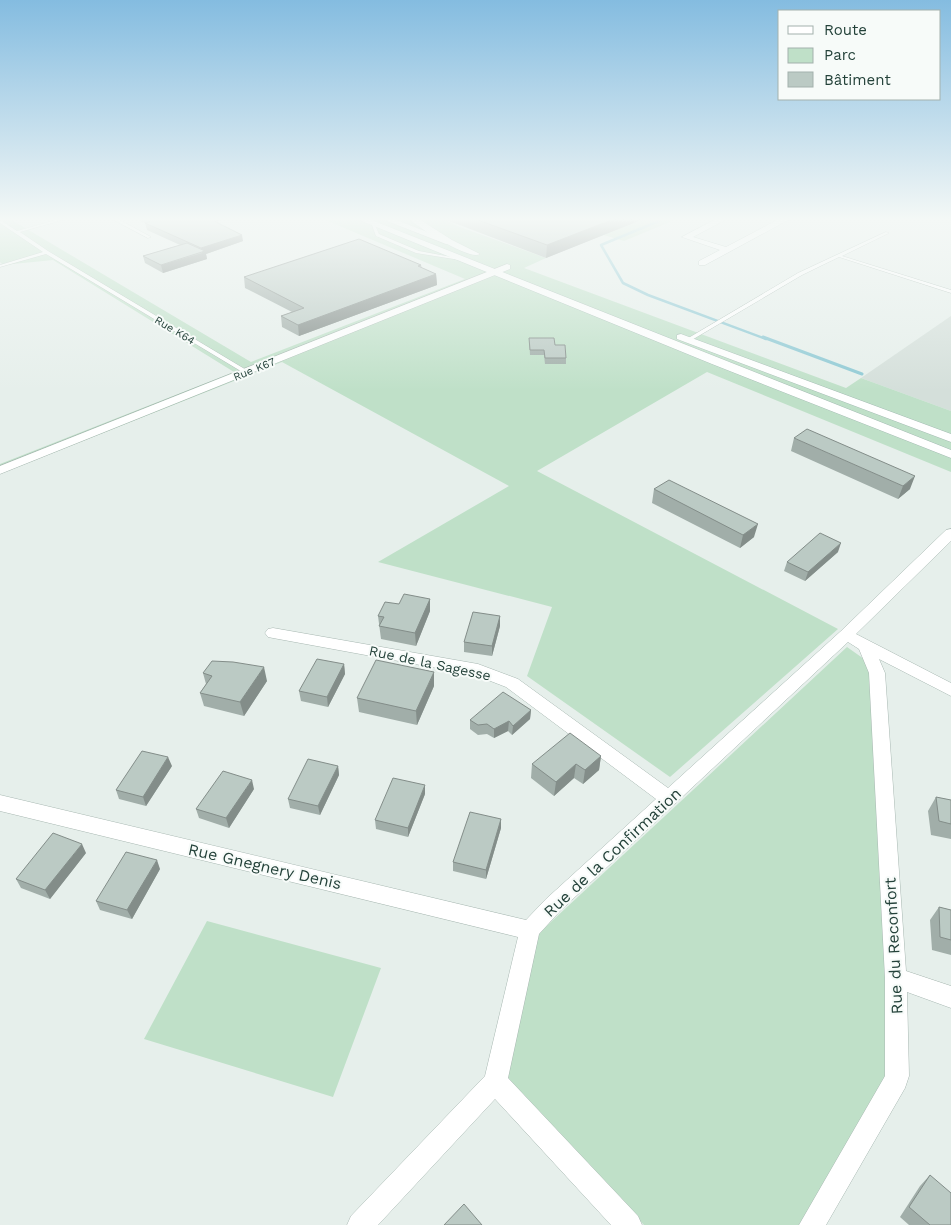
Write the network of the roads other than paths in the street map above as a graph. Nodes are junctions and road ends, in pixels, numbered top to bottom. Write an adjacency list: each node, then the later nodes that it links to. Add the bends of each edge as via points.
1 (86, 276): 9 (lane, Rue K64)
2 (484, 276): 9 (street, Rue K67)
3 (504, 276): 11 (street)
4 (530, 276): 8 (street)
5 (796, 276): 8 (lane)
6 (902, 276): 7 (lane)
7 (951, 292)
8 (688, 340): 10 (street)
9 (246, 372): 12 (street, Rue K67)
10 (951, 438)
11 (951, 454)
12 (0, 470)
13 (951, 534): 15 (street, Rue de la Confirmation)
14 (273, 632): 18 (street, Rue de la Sagesse, via 478,670 512,683)
15 (846, 635): 16 (street); 18 (street, Rue de la Confirmation)
16 (866, 646): 17 (street); 21 (street, Rue du Reconfort, via 877,673)
17 (951, 690)
18 (669, 799): 20 (street, Rue de la Confirmation)
19 (0, 803): 20 (street, Rue Gnegnery Denis)
20 (530, 930): 23 (street, Rue de la Confirmation)
21 (896, 978): 22 (street); 26 (street, Rue du Reconfort, via 898,1063 893,1088)
22 (951, 997)
23 (495, 1082): 24 (street); 25 (street)
24 (360, 1225)
25 (629, 1225)
26 (812, 1225)

